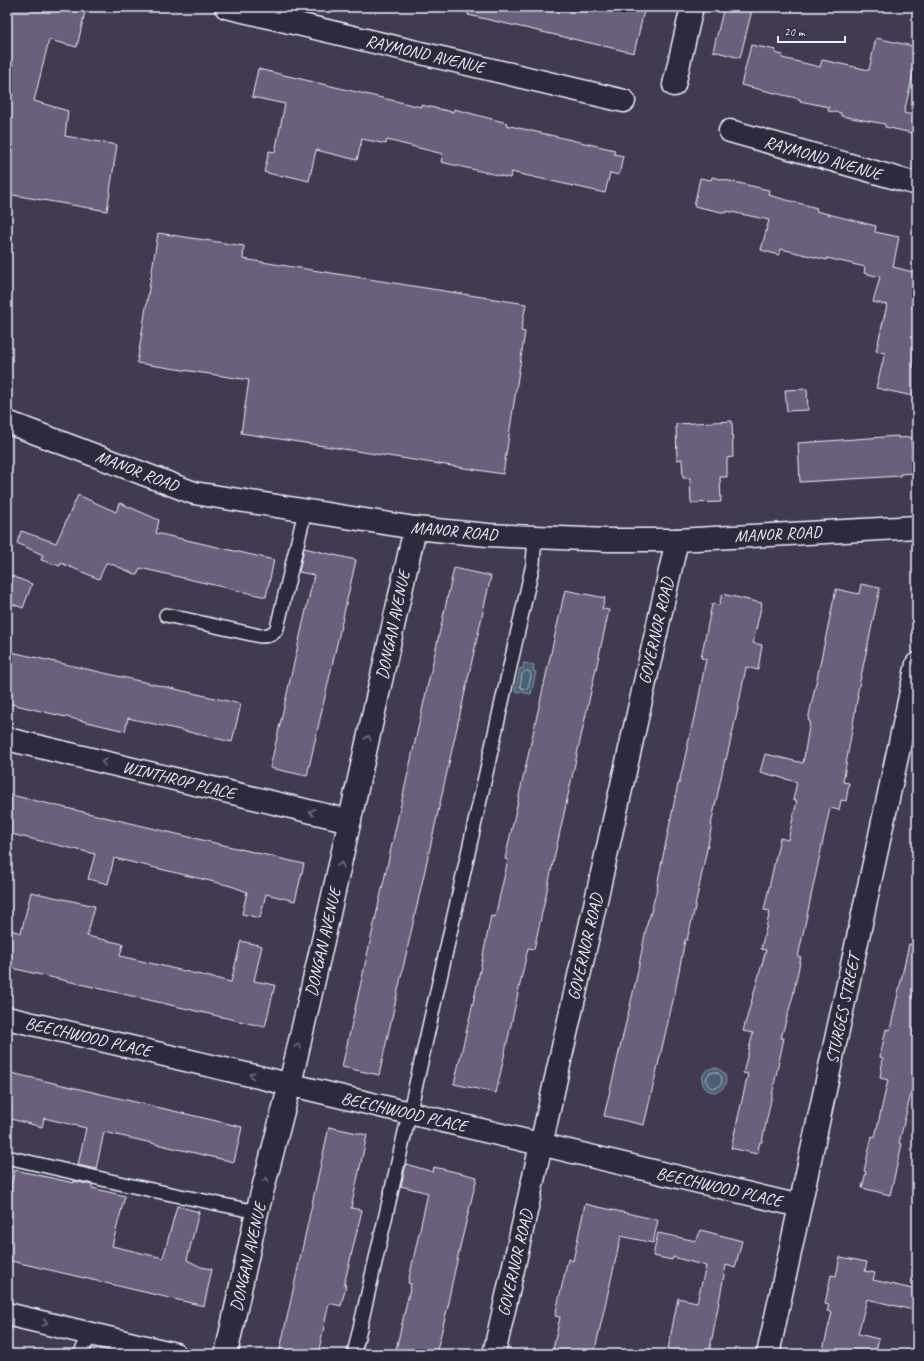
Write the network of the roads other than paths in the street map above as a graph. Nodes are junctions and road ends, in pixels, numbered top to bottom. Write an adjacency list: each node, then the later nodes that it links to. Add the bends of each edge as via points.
1 (226, 7): 4 (street, RAYMOND AVENUE)
2 (692, 7): 3 (street)
3 (674, 85)
4 (624, 101)
5 (730, 131): 6 (street, RAYMOND AVENUE)
6 (917, 184)
7 (7, 422): 8 (street, MANOR ROAD, via 194,493)
8 (305, 511): 10 (street, MANOR ROAD); 13 (lane, via 276,631 270,635 260,636)
9 (917, 527): 12 (street, MANOR ROAD)
10 (415, 528): 11 (street, MANOR ROAD); 16 (street, DONGAN AVENUE, one-way to 10)
11 (535, 537): 12 (street, MANOR ROAD); 19 (lane, via 531,571)
12 (677, 540): 20 (street, GOVERNOR ROAD)
13 (166, 615)
14 (917, 664): 22 (street, STURGES STREET)
15 (7, 739): 16 (street, WINTHROP PLACE, one-way to 15)
16 (350, 821): 18 (street, DONGAN AVENUE, one-way to 16)
17 (7, 1018): 18 (street, BEECHWOOD PLACE, one-way to 17)
18 (290, 1084): 19 (street, BEECHWOOD PLACE); 23 (street, DONGAN AVENUE, one-way to 18)
19 (410, 1113): 20 (street, BEECHWOOD PLACE); 29 (lane)
20 (541, 1145): 22 (street, BEECHWOOD PLACE); 30 (street, GOVERNOR ROAD)
21 (7, 1157): 23 (lane)
22 (800, 1206): 31 (street, STURGES STREET)
23 (257, 1212): 28 (street, DONGAN AVENUE)
24 (7, 1314): 25 (street, one-way to 25)
25 (106, 1342): 26 (lane); 27 (street)
26 (80, 1354)
27 (174, 1354)
28 (226, 1354)
29 (354, 1354)
30 (494, 1354)
31 (768, 1354)

